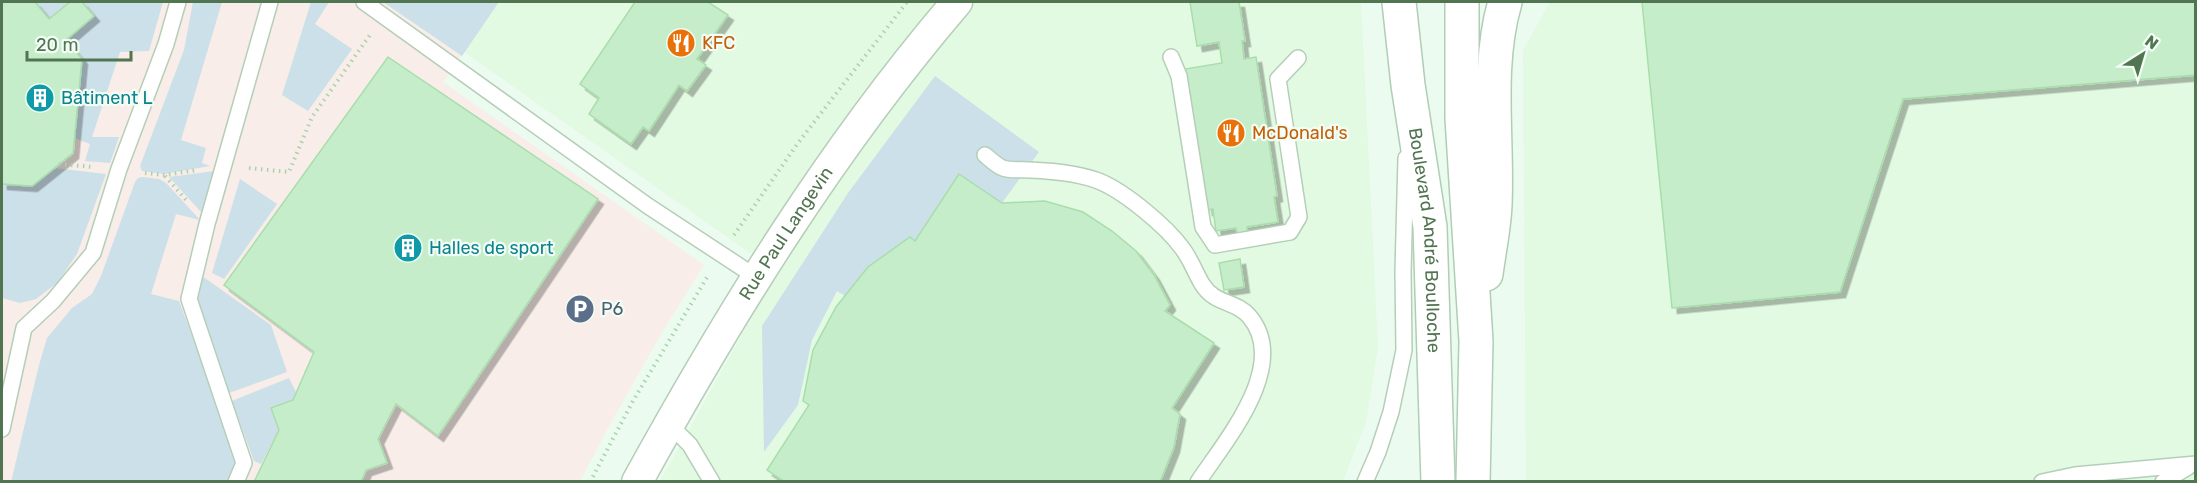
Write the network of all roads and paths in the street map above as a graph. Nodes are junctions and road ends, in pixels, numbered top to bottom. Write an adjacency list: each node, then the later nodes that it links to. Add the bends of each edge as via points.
1 (178, 2): 19 (lane, via 93,253 53,301 24,328)
2 (270, 2): 13 (lane)
3 (364, 2): 8 (lane)
4 (957, 2): 16 (street, Rue Paul Langevin, via 850,138)
5 (1400, 2): 11 (main road, Boulevard André Boulloche)
6 (1462, 2): 17 (main road, via 1462,118)
7 (1505, 2): 17 (main road, via 1493,97 1495,206)
8 (384, 15): 13 (path, via 312,117 289,172); 16 (lane, via 648,206)
9 (1171, 57): 10 (lane, via 1179,76 1203,227 1215,245 1290,232 1299,216 1278,79)
10 (1298, 58)
11 (1408, 85): 26 (lane, via 1404,350 1391,412); 27 (main road, Boulevard André Boulloche, via 1430,227)
12 (985, 155): 25 (lane, via 1004,169 1058,171 1101,182 1131,200 1183,248 1215,299 1248,314 1260,332 1263,353 1259,384)
13 (224, 166): 22 (lane, via 189,299 244,463)
14 (139, 172): 15 (path)
15 (165, 175)
16 (756, 277): 18 (street, Rue Paul Langevin)
17 (1476, 341): 21 (main road)
18 (669, 424): 23 (street, Rue Paul Langevin); 24 (lane, via 690,445)
19 (2, 429)
20 (2194, 464): 28 (lane); 29 (lane)
21 (1473, 480)
22 (236, 482)
23 (637, 482)
24 (712, 482)
25 (1198, 482)
26 (1365, 482)
27 (1438, 482)
28 (2042, 482)
29 (2163, 482)

